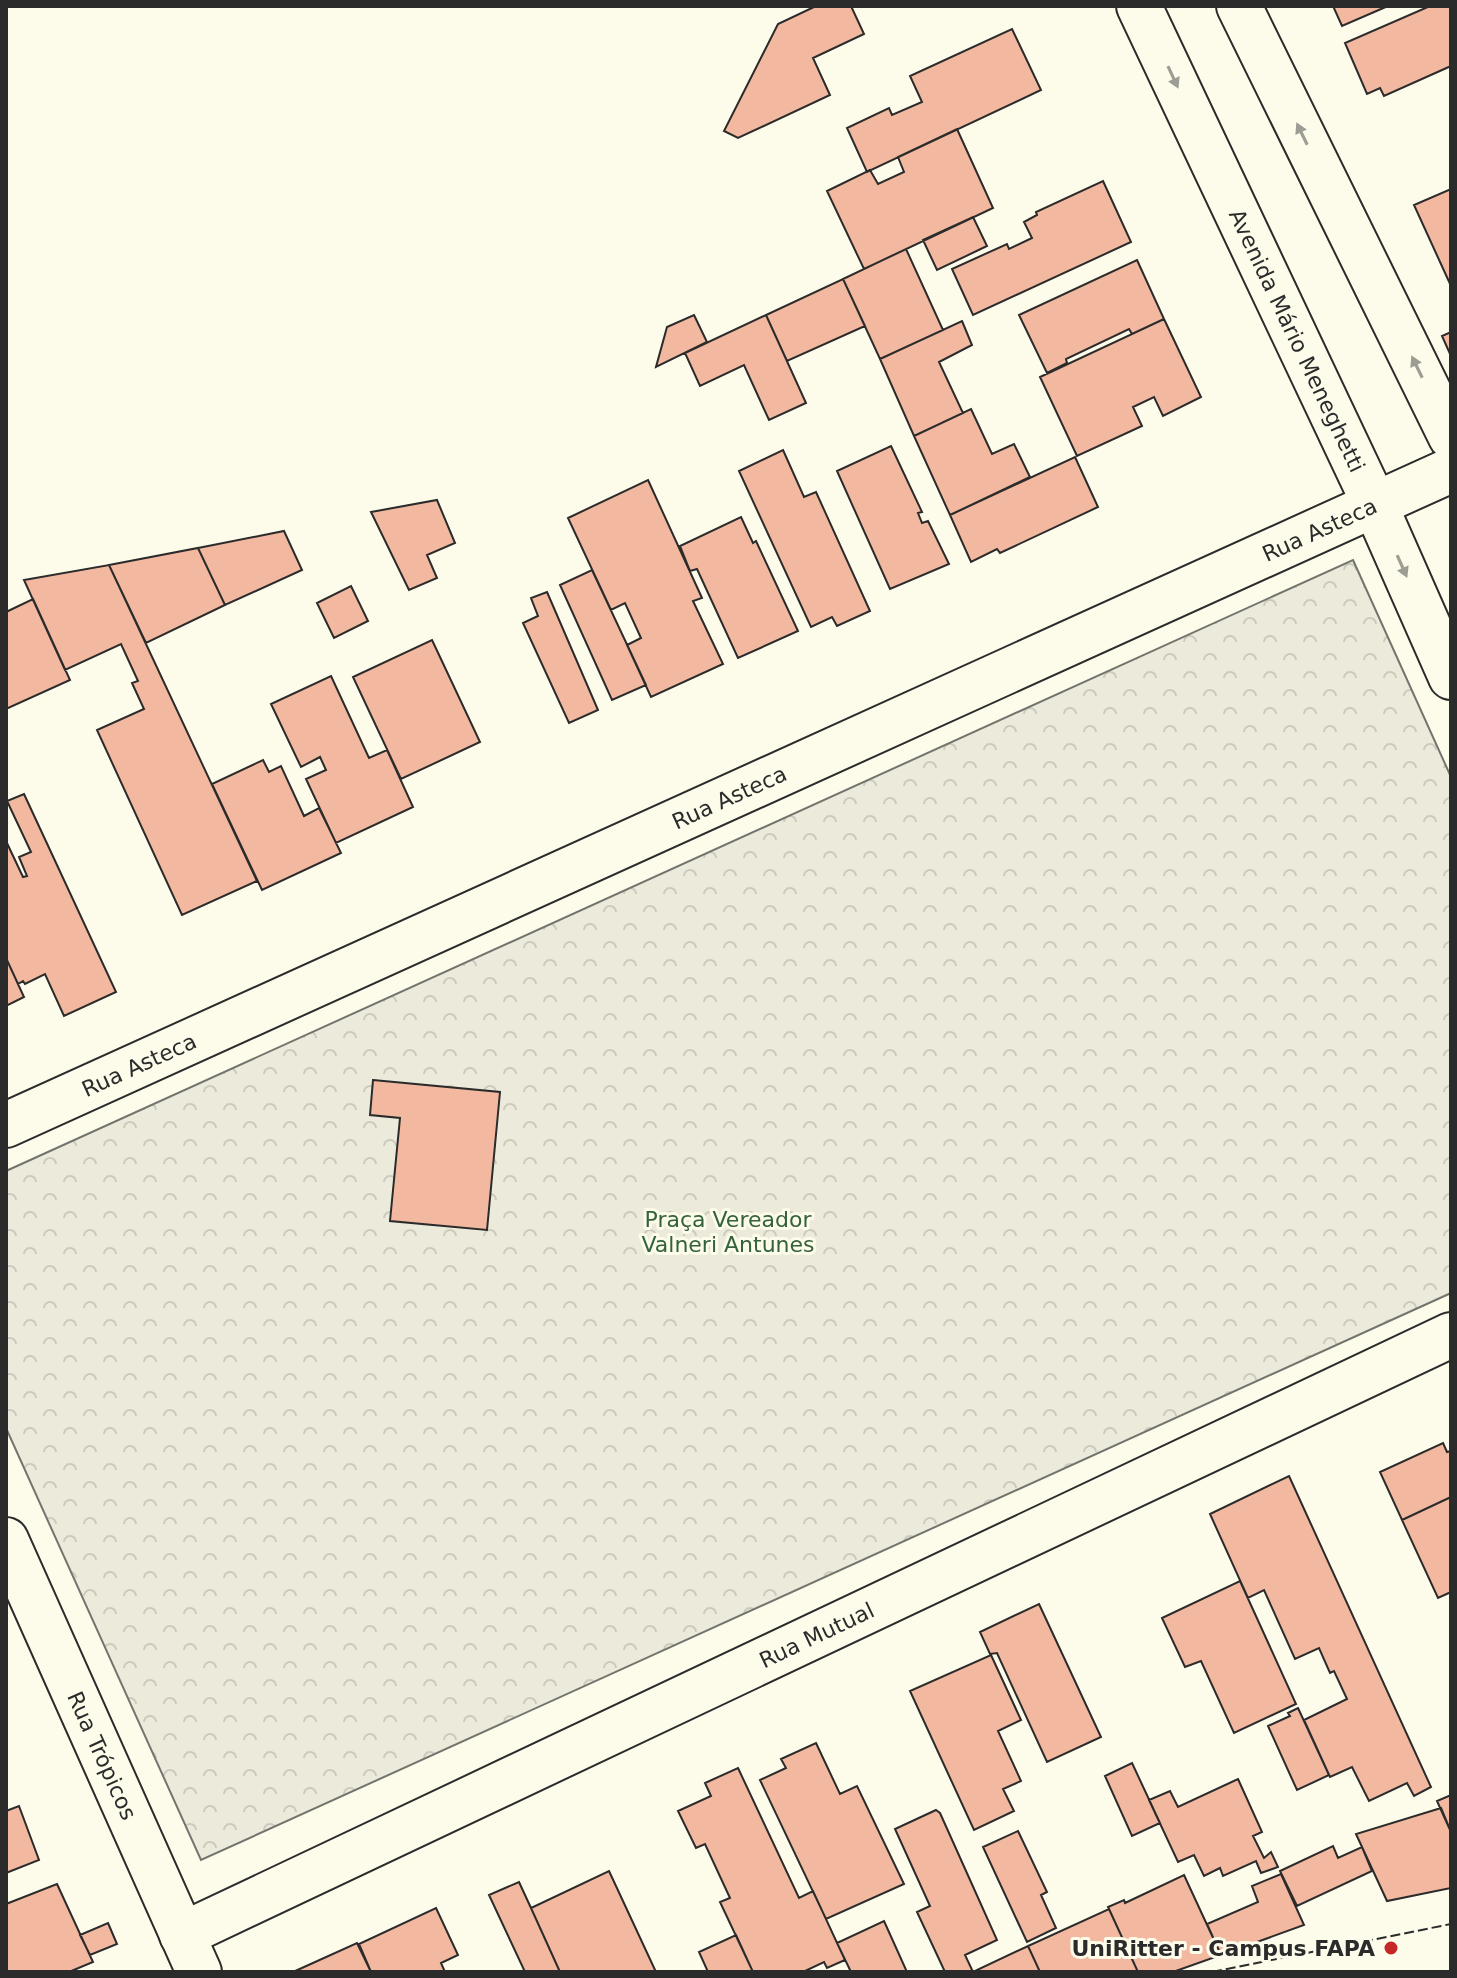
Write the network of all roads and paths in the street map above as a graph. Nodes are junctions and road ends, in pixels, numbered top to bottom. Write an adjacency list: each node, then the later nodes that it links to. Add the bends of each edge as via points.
1 (1139, 6): 5 (street, Avenida Mário Meneghetti, one-way to 5)
2 (1239, 6): 3 (street, one-way to 2)
3 (1451, 437)
4 (1451, 470): 5 (street, Rua Asteca)
5 (1375, 505): 6 (street, Avenida Mário Meneghetti, one-way to 6); 7 (street, Rua Asteca)
6 (1451, 677)
7 (6, 1125)
8 (1451, 1335): 10 (street, Rua Mutual)
9 (6, 1540): 10 (street, Rua Trópicos)
10 (190, 1954)

